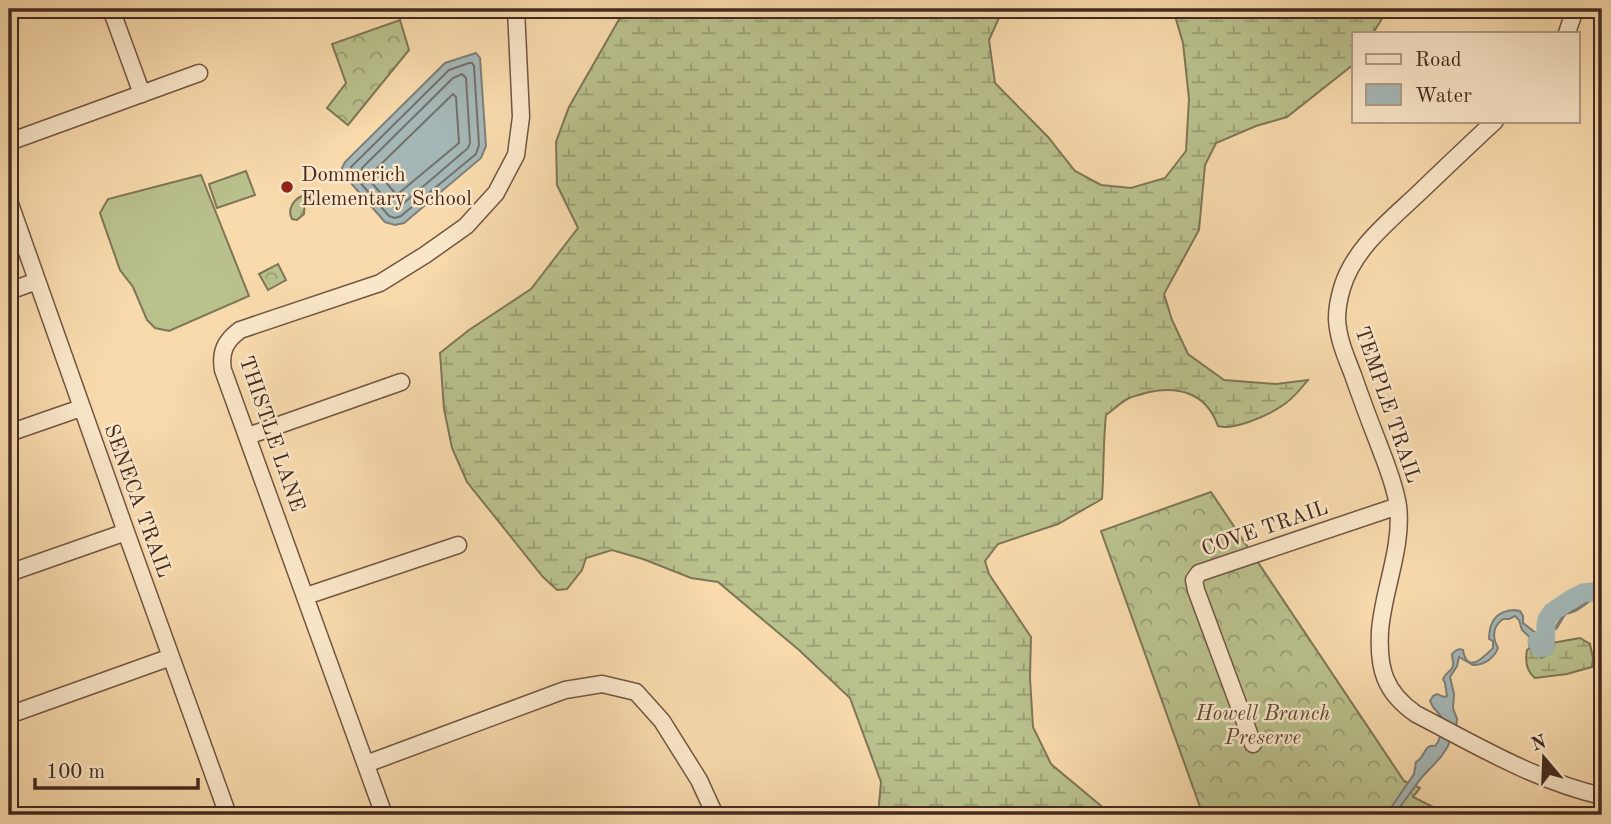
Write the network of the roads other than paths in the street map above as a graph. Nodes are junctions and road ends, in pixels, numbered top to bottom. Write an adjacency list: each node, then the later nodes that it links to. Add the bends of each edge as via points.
1 (111, 9): 6 (street)
2 (516, 9): 15 (street, THISTLE LANE, via 521,117 516,155 496,193 466,226 380,283 240,330 231,337 221,360)
3 (1575, 9): 4 (street)
4 (1567, 32)
5 (199, 73): 6 (street)
6 (142, 94): 8 (street)
7 (1494, 122): 16 (street, TEMPLE TRAIL, via 1374,235 1353,262 1342,288 1337,313 1343,349)
8 (9, 142)
9 (9, 201): 10 (street, SENECA TRAIL)
10 (37, 281): 11 (street); 13 (street, SENECA TRAIL)
11 (9, 291)
12 (401, 382): 15 (street)
13 (81, 408): 14 (street); 17 (street, SENECA TRAIL)
14 (9, 433)
15 (248, 436): 20 (street, THISTLE LANE)
16 (1398, 506): 23 (street, COVE TRAIL, via 1199,573 1194,580); 25 (street, TEMPLE TRAIL, via 1379,652 1388,686 1416,714 1456,735 1552,781)
17 (125, 532): 19 (street); 21 (street, SENECA TRAIL)
18 (458, 545): 20 (street)
19 (9, 573)
20 (306, 596): 24 (street, THISTLE LANE)
21 (172, 657): 22 (street); 26 (street, SENECA TRAIL)
22 (9, 715)
23 (1252, 744)
24 (366, 764): 27 (street, THISTLE LANE); 28 (street, via 565,690 602,684 636,692 662,721 699,779)
25 (1602, 796)
26 (228, 815)
27 (384, 815)
28 (715, 815)

